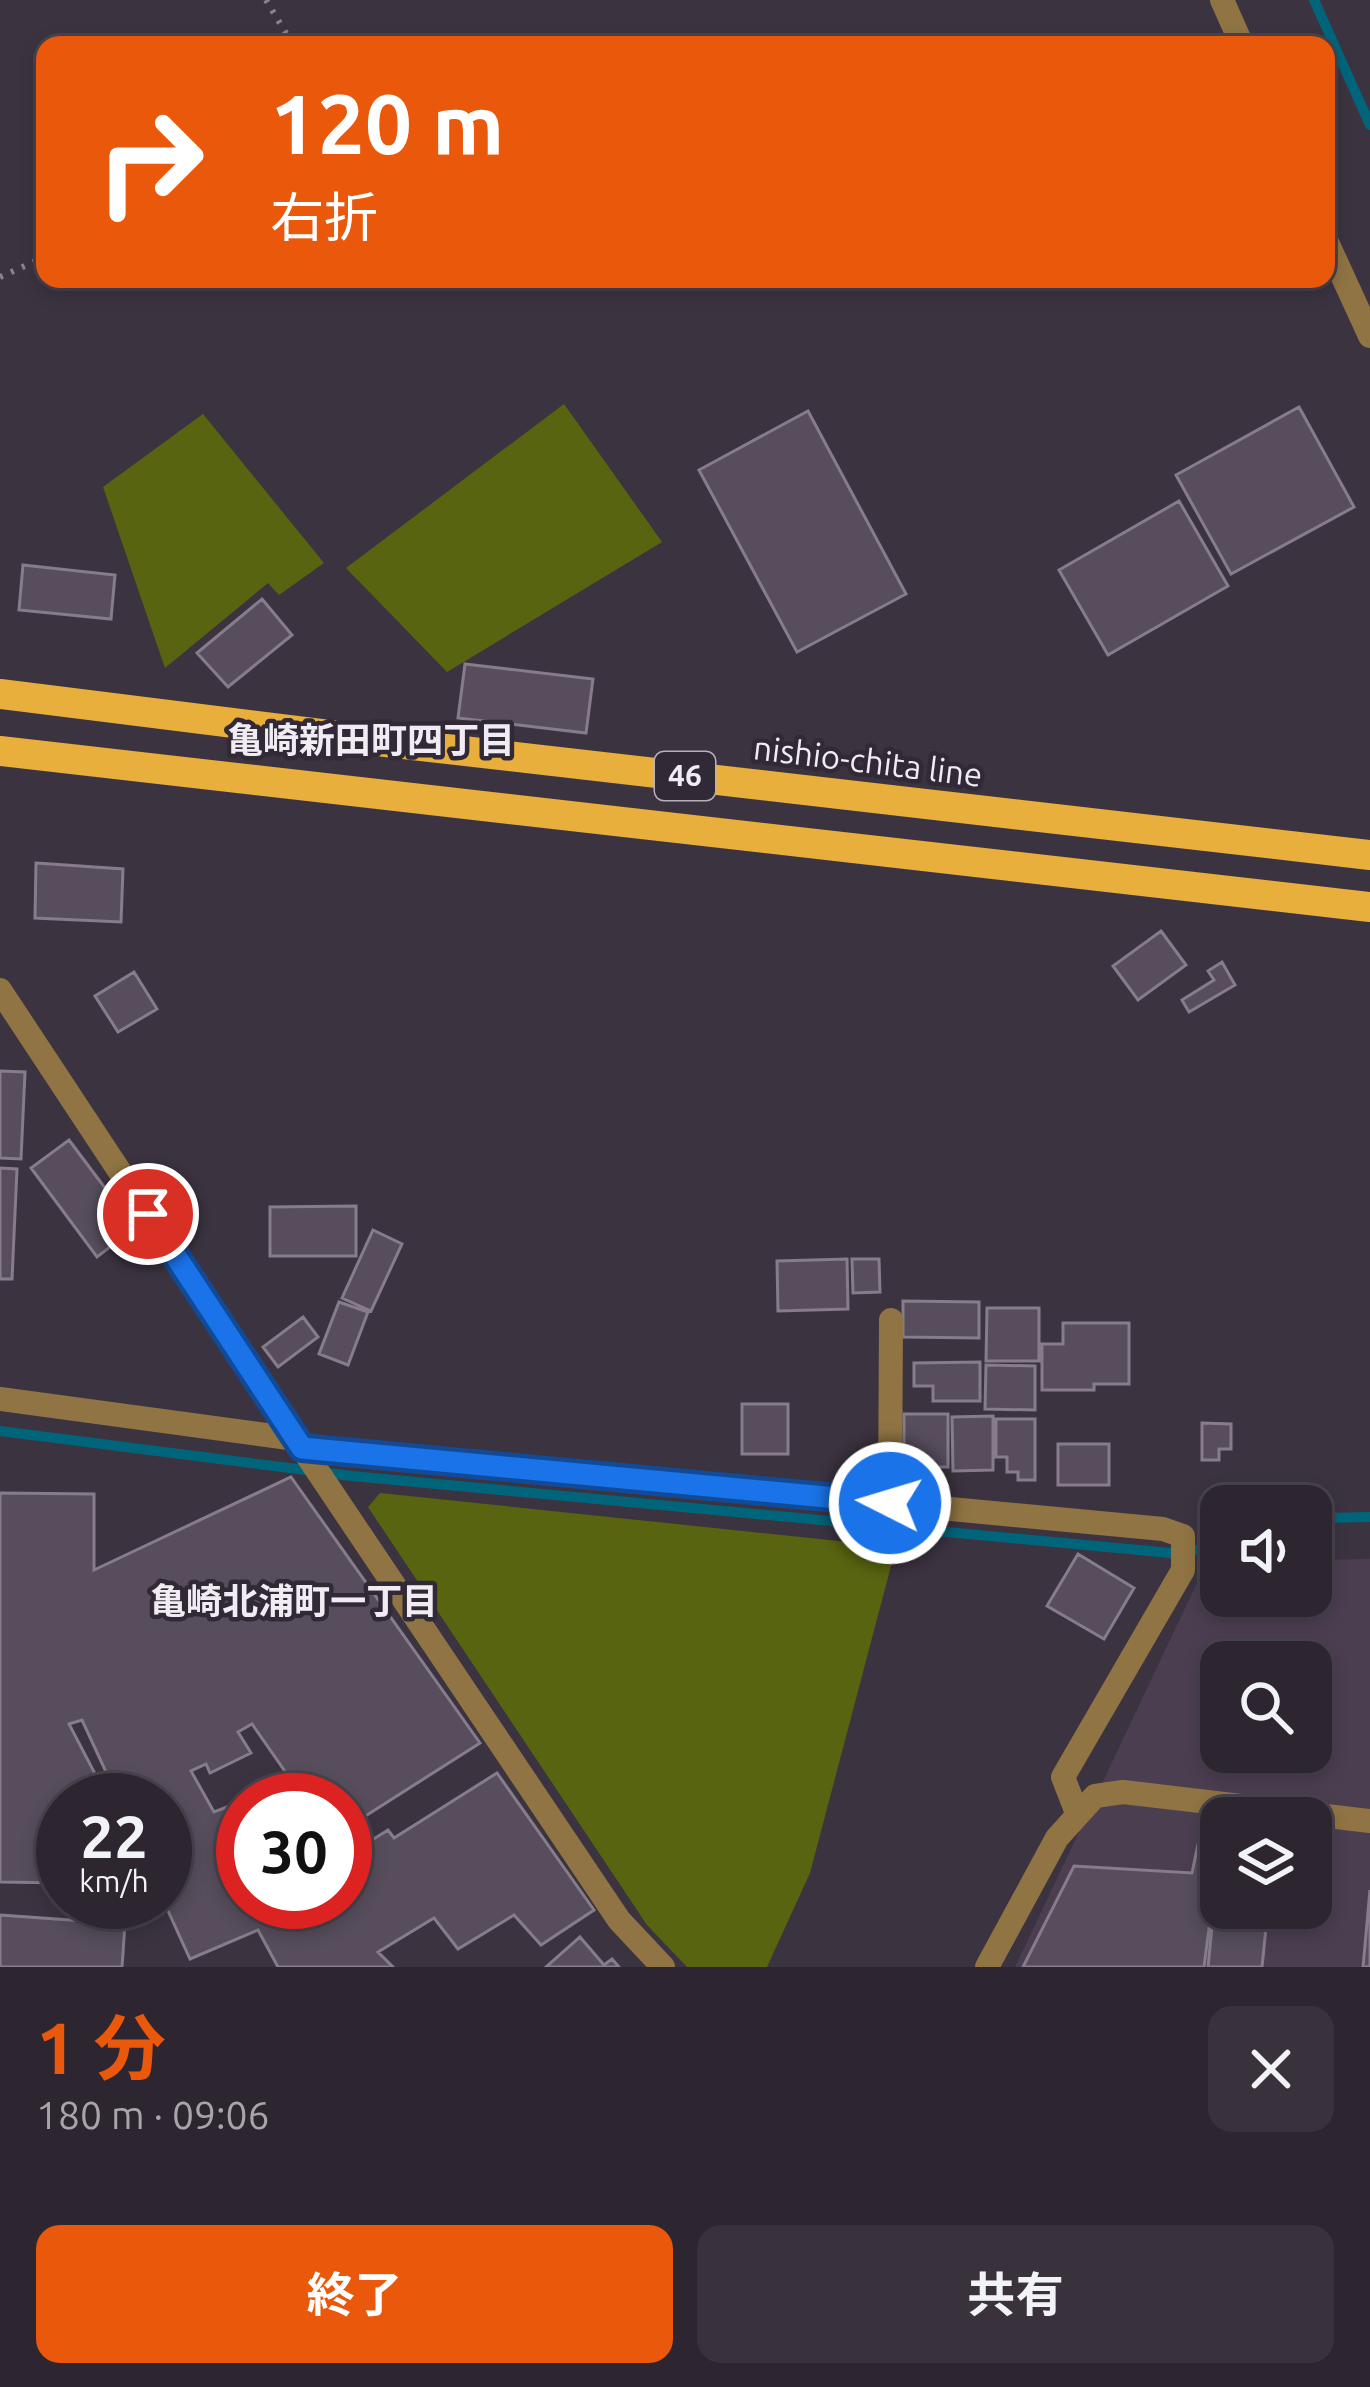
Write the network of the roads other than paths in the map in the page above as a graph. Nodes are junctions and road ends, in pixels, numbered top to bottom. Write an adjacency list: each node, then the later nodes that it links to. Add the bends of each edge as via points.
1 (1222, 0): 2 (street)
2 (1238, 36)
3 (1335, 260): 4 (street)
4 (1370, 336)
5 (0, 694): 7 (main road, nishio-chita line / 46)
6 (0, 752): 8 (main road, 46)
7 (1370, 855)
8 (1370, 907)
9 (0, 990): 12 (street)
10 (891, 1320): 13 (street)
11 (0, 1399): 12 (street)
12 (301, 1446): 13 (street); 16 (street, via 619,1920)
13 (890, 1503): 14 (street, via 1183,1536 1183,1570 1064,1777)
14 (1077, 1813): 15 (street, via 1094,1796 1123,1792); 17 (street)
15 (1370, 1821)
16 (663, 1967)
17 (987, 1967)

